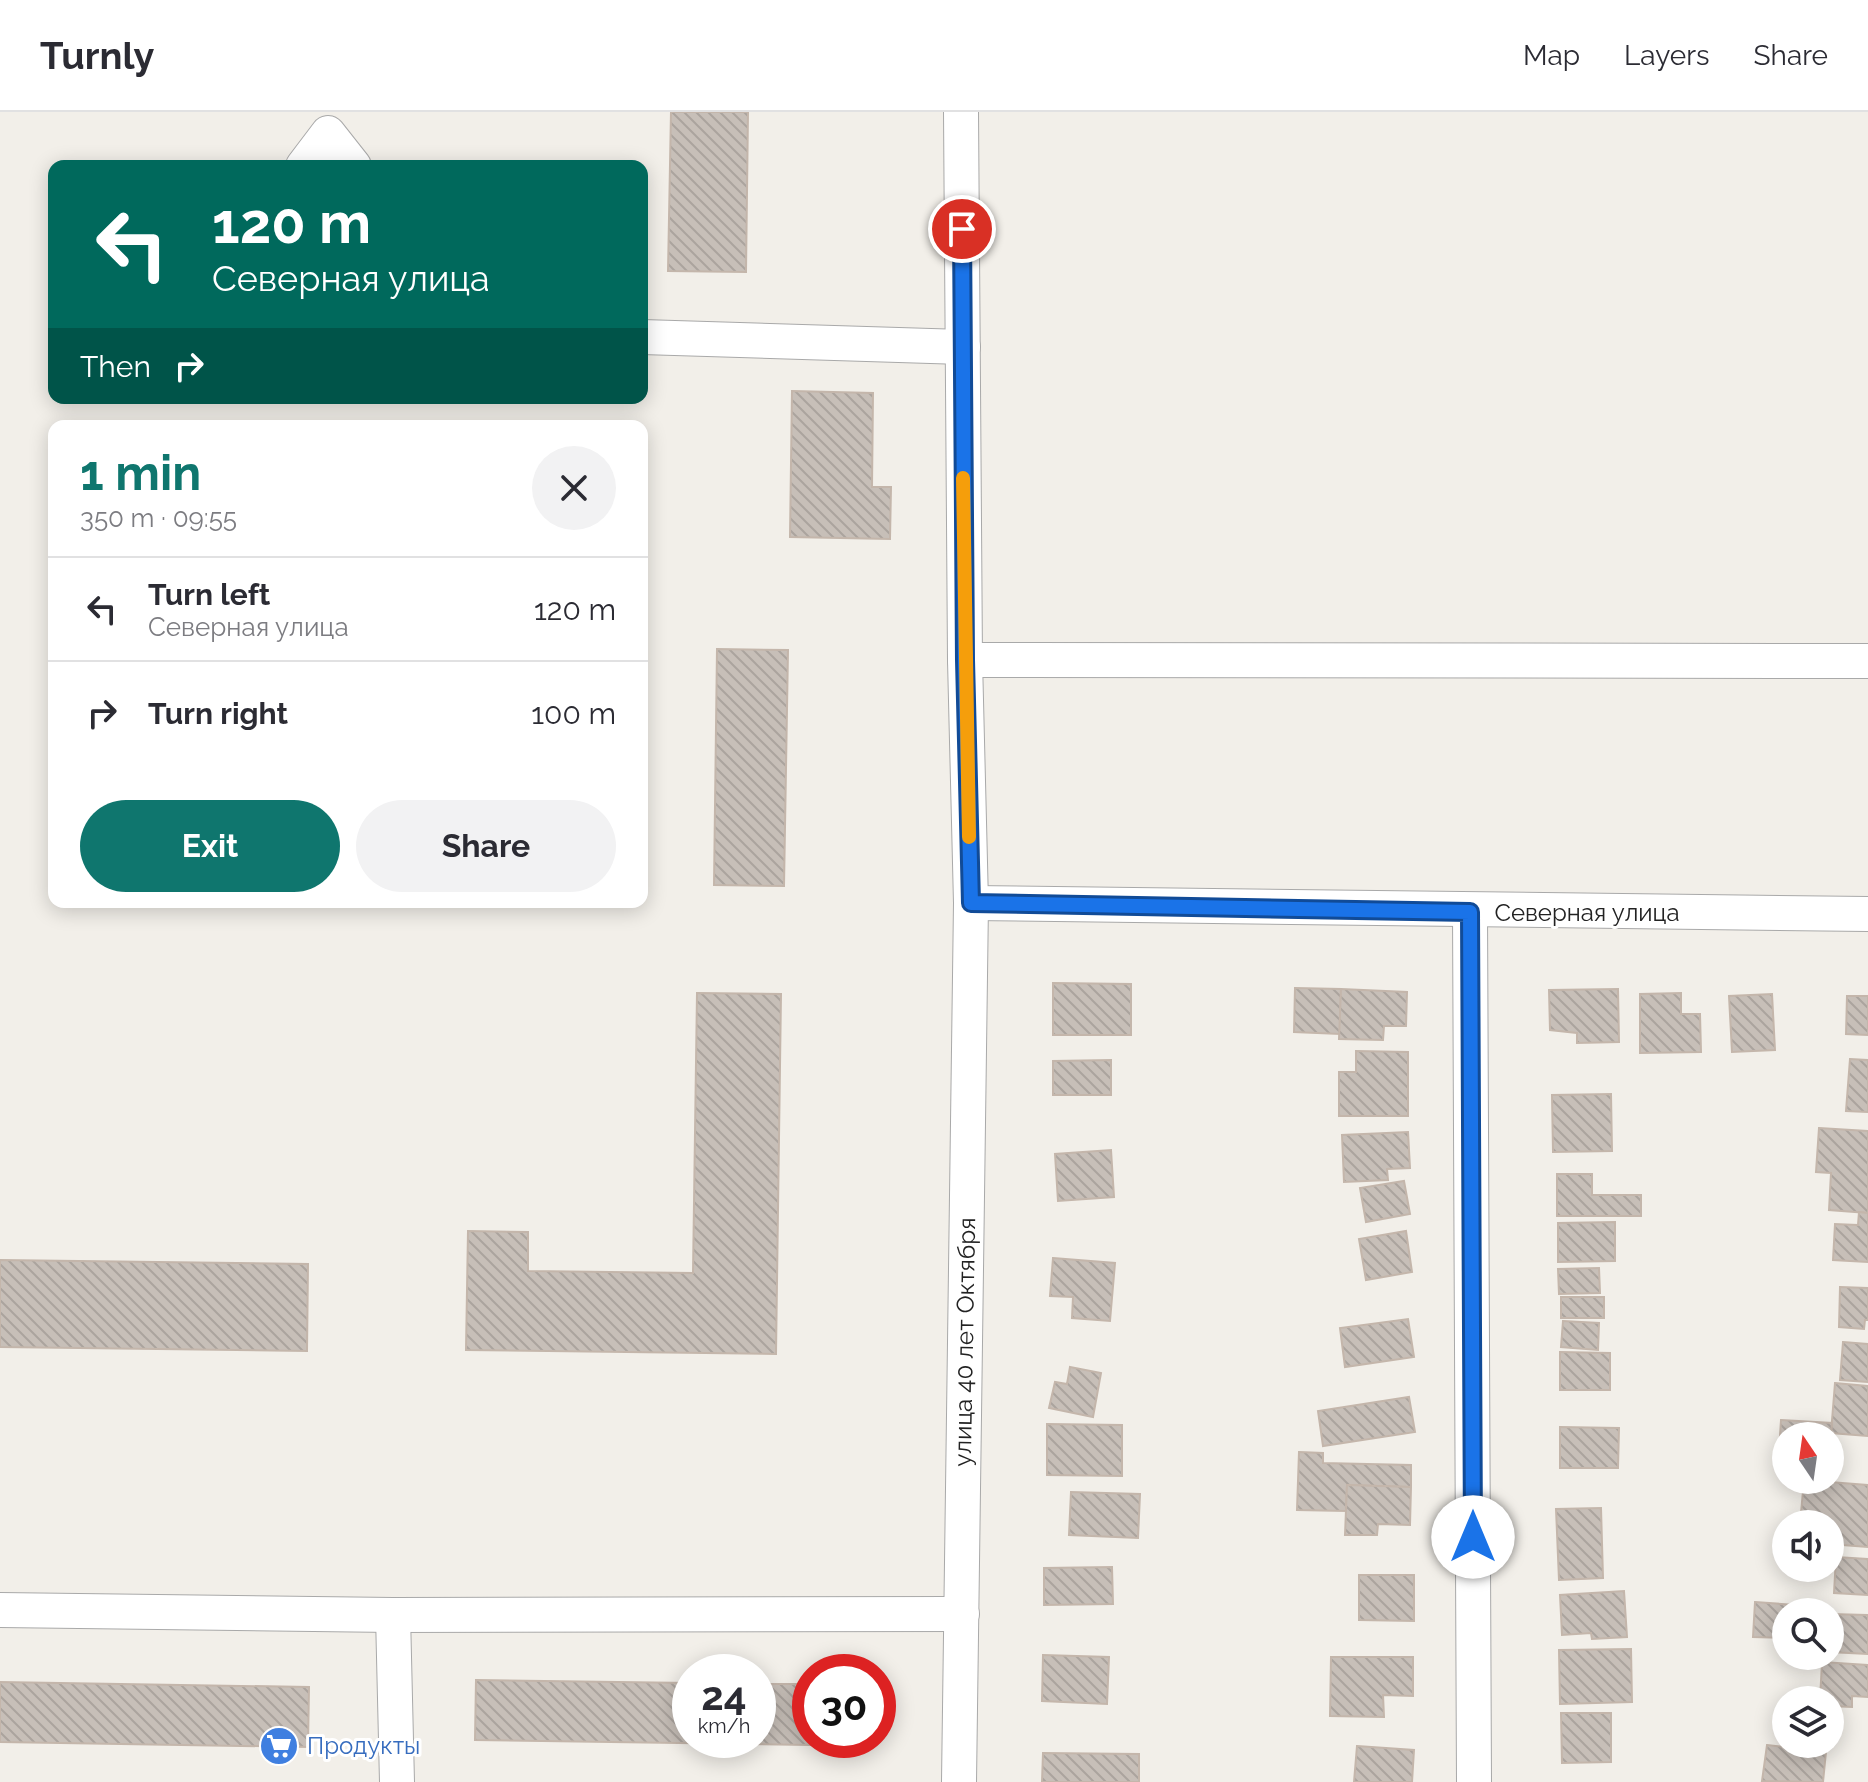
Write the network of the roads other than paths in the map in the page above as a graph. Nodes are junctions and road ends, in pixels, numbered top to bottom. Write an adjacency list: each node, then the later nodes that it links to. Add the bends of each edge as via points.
1 (961, 112): 5 (street, улица 40 лет Октября)
2 (308, 160): 3 (street, via 328,133)
3 (349, 160)
4 (648, 337): 5 (street)
5 (963, 347): 6 (street, улица 40 лет Октября)
6 (965, 660): 7 (street); 8 (street, улица 40 лет Октября)
7 (1868, 661)
8 (971, 903): 9 (street, Северная улица); 12 (street, улица 40 лет Октября)
9 (1470, 912): 10 (street, Северная улица); 16 (street)
10 (1868, 914)
11 (0, 1610): 13 (street)
12 (962, 1614): 13 (street); 15 (street, улица 40 лет Октября)
13 (393, 1615): 14 (street)
14 (397, 1782)
15 (959, 1782)
16 (1474, 1782)

